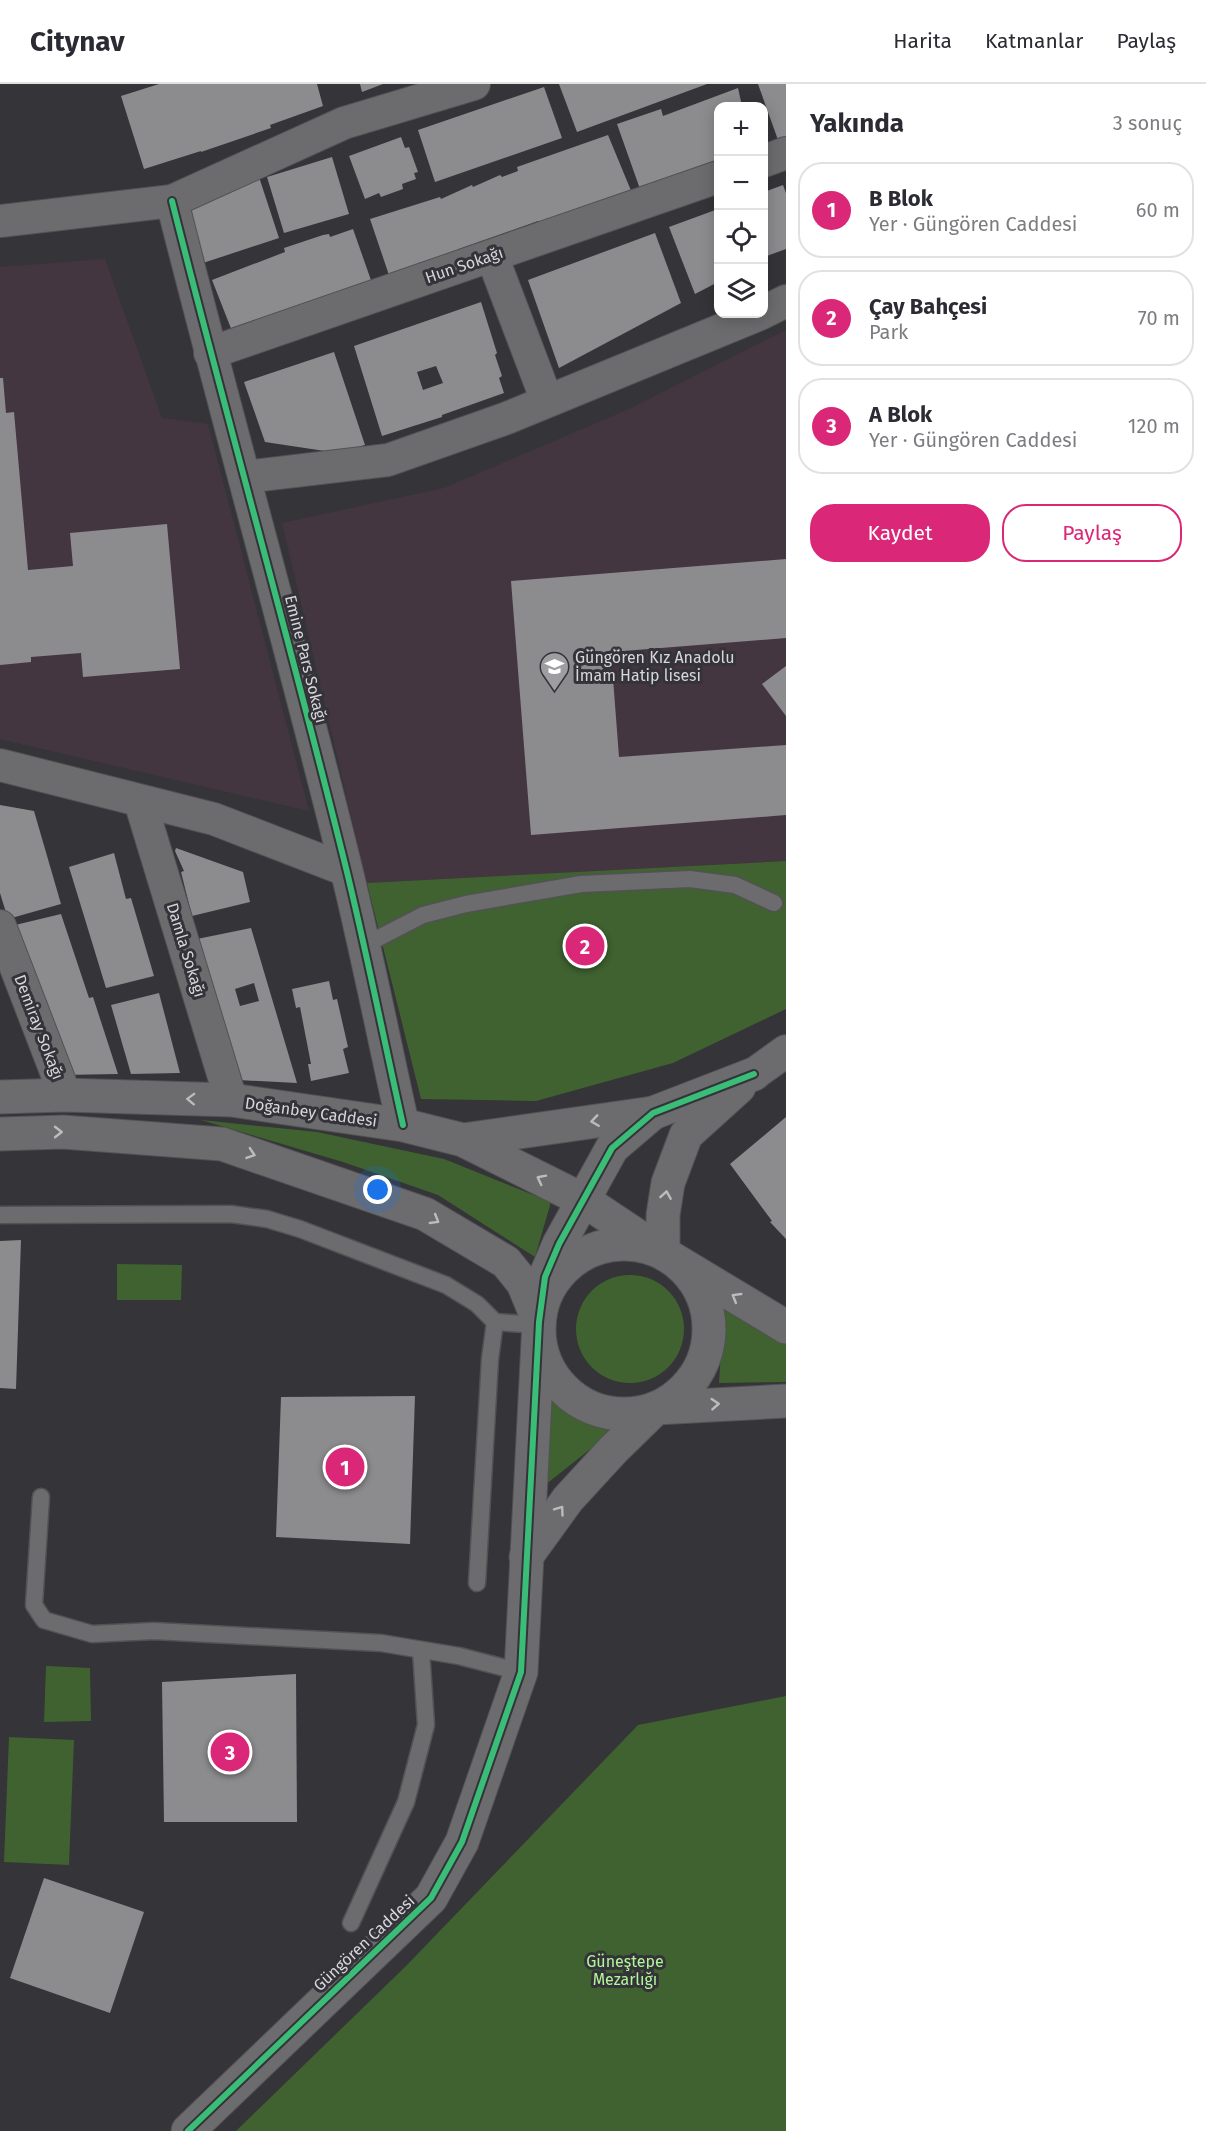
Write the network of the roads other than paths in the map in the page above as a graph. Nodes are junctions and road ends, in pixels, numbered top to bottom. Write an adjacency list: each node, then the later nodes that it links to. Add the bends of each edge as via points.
1 (474, 84): 5 (street, via 344,123)
2 (786, 153): 3 (street)
3 (768, 160)
4 (714, 178): 7 (street, Hun Sokağı)
5 (172, 201): 6 (street); 11 (street, Emine Pars Sokağı)
6 (0, 221)
7 (492, 256): 11 (street, Hun Sokağı); 12 (street)
8 (786, 301): 9 (street)
9 (768, 310)
10 (750, 318): 12 (street)
11 (210, 353): 13 (street, Emine Pars Sokağı)
12 (547, 401): 13 (street, via 388,460)
13 (245, 477): 16 (street, Emine Pars Sokağı)
14 (0, 765): 15 (street)
15 (140, 801): 16 (street, via 214,819); 24 (street, Damla Sokağı)
16 (346, 870): 19 (street, Emine Pars Sokağı)
17 (774, 903): 19 (lane, via 735,885 690,879 581,884 423,915)
18 (0, 926): 22 (street, Demiray Sokağı)
19 (363, 946): 26 (street, Emine Pars Sokağı)
20 (786, 1051): 21 (street)
21 (754, 1074): 25 (street); 31 (street, one-way to 21, via 668,1183 686,1135)
22 (65, 1095): 23 (street, Doğanbey Caddesi); 24 (street, Doğanbey Caddesi, one-way to 22)
23 (0, 1097)
24 (231, 1100): 26 (street, Doğanbey Caddesi)
25 (653, 1113): 28 (street, one-way to 28); 29 (street, via 612,1148)
26 (403, 1125): 28 (street, Doğanbey Caddesi)
27 (0, 1134): 33 (street, one-way to 33, via 63,1132 222,1144 425,1214 506,1262 523,1283)
28 (463, 1140): 29 (street, Doğanbey Caddesi, one-way to 28)
29 (585, 1201): 31 (street, Doğanbey Caddesi); 33 (street, via 545,1277)
30 (0, 1215): 32 (lane, via 231,1214 267,1219 446,1285 477,1304)
31 (663, 1253): 33 (street, via 634,1244 615,1244 586,1252 563,1270 546,1294); 34 (street, one-way to 31); 36 (street, via 685,1269 701,1292 709,1318 708,1346 698,1372 680,1394)
32 (495, 1322): 33 (lane); 39 (lane)
33 (539, 1322): 36 (street, via 541,1351 553,1377 574,1398 599,1411 628,1415); 38 (street, Güngören Caddesi)
34 (786, 1327)
35 (786, 1401): 36 (street, one-way to 35)
36 (656, 1408): 38 (street, one-way to 36, via 568,1499)
37 (41, 1497): 40 (lane, via 34,1605 44,1620 92,1634 154,1631 381,1643)
38 (526, 1557): 41 (street, Güngören Caddesi)
39 (477, 1583)
40 (421, 1651): 41 (lane); 42 (lane, via 426,1725 406,1802)
41 (521, 1672): 43 (street, Güngören Caddesi, via 462,1842 431,1898)
42 (351, 1923)
43 (188, 2131)

